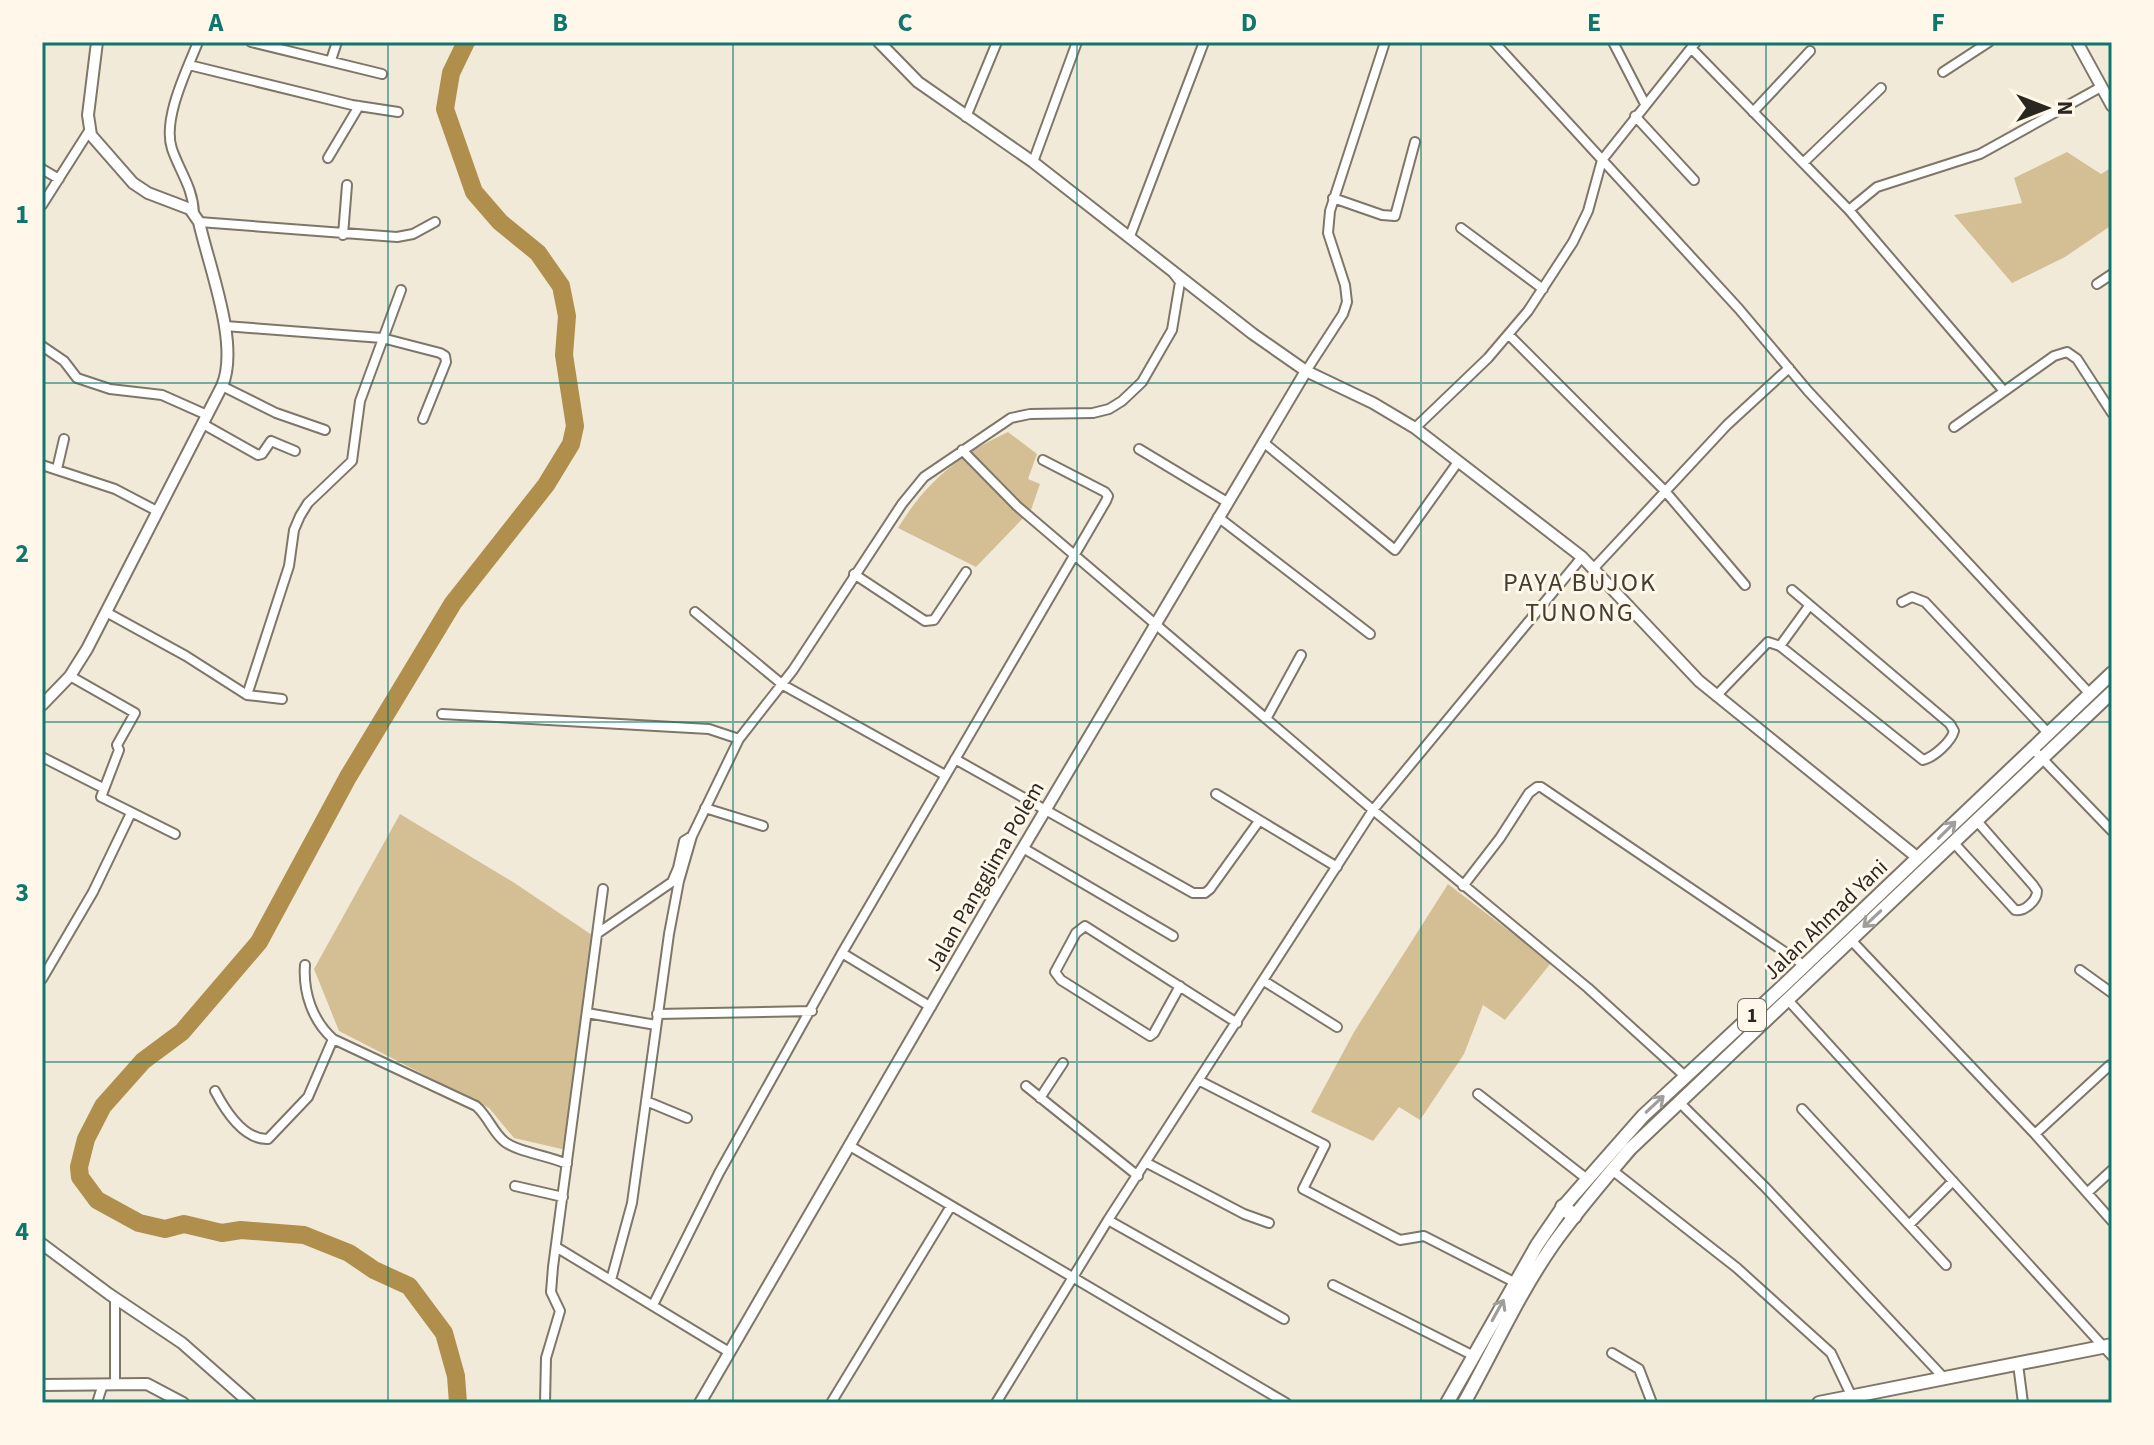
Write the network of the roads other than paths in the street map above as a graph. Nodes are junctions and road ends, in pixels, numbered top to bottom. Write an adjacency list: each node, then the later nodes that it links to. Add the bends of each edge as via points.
1 (97, 42): 28 (street)
2 (198, 42): 17 (street)
3 (251, 42): 16 (street)
4 (337, 42): 16 (street)
5 (879, 42): 27 (street, via 918,82)
6 (997, 42): 27 (street)
7 (1077, 42): 32 (street)
8 (1204, 42): 45 (street)
9 (1385, 42): 38 (street)
10 (1494, 42): 31 (street)
11 (1613, 42): 22 (street)
12 (1989, 42): 18 (street)
13 (2077, 42): 21 (street)
14 (1693, 45): 22 (street); 25 (street)
15 (1810, 51): 25 (street)
16 (331, 60): 19 (street)
17 (189, 65): 23 (street); 41 (street, via 170,133)
18 (1943, 72)
19 (382, 74)
20 (1881, 88): 33 (street)
21 (2108, 96): 40 (street, via 1976,156 1877,187)
22 (1645, 104): 26 (street)
23 (359, 106): 24 (street); 30 (street)
24 (398, 112)
25 (1753, 112): 33 (street)
26 (1635, 116): 31 (street); 36 (street)
27 (966, 117): 32 (street)
28 (89, 131): 35 (street); 41 (street, via 139,188)
29 (1415, 142): 38 (street, via 1395,216)
30 (328, 158)
31 (1602, 160): 49 (street, via 1588,211); 55 (street)
32 (1033, 162): 45 (street)
33 (1803, 163): 40 (street)
34 (42, 169): 35 (street)
35 (59, 179): 39 (street)
36 (1694, 180)
37 (347, 185): 44 (street)
38 (1333, 198): 56 (street, via 1328,233 1347,302)
39 (42, 205)
40 (1849, 210): 58 (street)
41 (196, 218): 44 (street); 51 (street)
42 (435, 222): 44 (street, via 397,237)
43 (1461, 228): 49 (street)
44 (343, 235)
45 (1130, 236): 46 (street)
46 (1166, 264): 56 (street); 68 (street, via 1180,282 1172,330 1142,382 1122,401 1093,413 1011,418)
47 (2112, 274): 48 (street)
48 (2097, 284)
49 (1543, 289): 52 (street)
50 (401, 290): 53 (street)
51 (225, 326): 53 (street); 57 (street, via 229,365)
52 (1509, 335): 63 (street); 74 (street)
53 (382, 338): 60 (street, via 446,359); 98 (street, via 360,401 352,461 300,516)
54 (42, 346): 61 (street, via 77,378 110,389 162,395)
55 (1789, 368): 74 (street); 97 (street)
56 (1306, 371): 63 (street); 66 (street, Jalan Pangglima Polem)
57 (222, 386): 61 (street); 64 (street)
58 (2003, 390): 59 (street, via 2054,356 2071,353); 62 (street)
59 (2112, 413)
60 (423, 419)
61 (205, 420): 69 (street, via 258,455 271,441); 76 (street)
62 (1954, 427)
63 (1415, 428): 71 (street)
64 (325, 430)
65 (64, 439): 73 (street)
66 (1263, 442): 71 (street, via 1395,550); 75 (street, Jalan Pangglima Polem)
67 (1139, 449): 75 (street)
68 (962, 450): 78 (street); 82 (street, via 924,477)
69 (295, 451)
70 (1043, 460): 78 (street, via 1108,496)
71 (1458, 462): 79 (street)
72 (42, 465): 73 (street)
73 (57, 469): 76 (street, via 115,489)
74 (1665, 491): 80 (street); 83 (street)
75 (1227, 502): 77 (street, Jalan Pangglima Polem)
76 (157, 511): 87 (street)
77 (1218, 517): 89 (street, Jalan Pangglima Polem); 90 (street)
78 (1075, 556): 89 (street); 108 (street)
79 (1582, 557): 80 (street); 113 (street)
80 (1594, 568): 99 (street)
81 (966, 572): 82 (street, via 930,622)
82 (854, 574): 95 (street)
83 (1745, 585)
84 (1792, 590): 86 (street)
85 (1902, 602): 104 (street, via 1912,597 1925,602)
86 (1809, 606): 91 (street); 91 (street, via 1950,724 1953,736 1923,760)
87 (106, 612): 94 (street); 98 (street)
88 (695, 612): 95 (street)
89 (1155, 624): 103 (street); 114 (street, Jalan Pangglima Polem)
90 (1370, 634)
91 (1780, 646): 99 (street, via 1766,642)
92 (1301, 655): 103 (street)
93 (2112, 673): 97 (main road, Jalan Ahmad Yani / 1)
94 (70, 676): 101 (street); 110 (street, via 135,713)
95 (783, 685): 105 (street); 109 (street)
96 (2112, 692): 106 (main road, 1)
97 (2090, 694): 104 (main road, Jalan Ahmad Yani / 1)
98 (247, 695): 100 (street)
99 (1716, 696): 124 (street)
100 (282, 699)
101 (42, 705)
102 (442, 714): 105 (street, via 709,729)
103 (1266, 719): 113 (street)
104 (2048, 733): 106 (main road, Jalan Ahmad Yani / 1)
105 (739, 739): 112 (street)
106 (2036, 753): 116 (main road, 1); 119 (street); 124 (main road, Jalan Ahmad Yani / 1, one-way to 106)
107 (42, 757): 110 (street)
108 (955, 759): 109 (street); 114 (street)
109 (945, 775): 131 (street)
110 (103, 788): 115 (street, via 102,798)
111 (1216, 794): 117 (street)
112 (705, 808): 118 (street); 121 (street)
113 (1373, 810): 125 (street); 126 (street)
114 (1045, 811): 117 (street, via 1199,894 1210,889); 123 (street, Jalan Pangglima Polem)
115 (131, 813): 120 (street); 135 (street)
116 (1976, 820): 122 (main road, 1); 122 (street, via 2033,885 2036,899 2015,910)
117 (1259, 821): 125 (street)
118 (763, 826)
119 (2112, 831)
120 (175, 834)
121 (692, 836): 128 (street, via 683,843 672,882); 143 (street, via 679,881)
122 (1953, 842): 130 (main road, 1, one-way to 130)
123 (1023, 848): 129 (street); 140 (street, Jalan Pangglima Polem)
124 (1918, 858): 133 (main road, Jalan Ahmad Yani / 1)
125 (1337, 867): 136 (street)
126 (1463, 886): 133 (street, via 1529,793 1541,787); 150 (street)
127 (603, 889): 128 (street)
128 (598, 933): 142 (street)
129 (1173, 936)
130 (1850, 939): 139 (main road, 1); 160 (street)
131 (842, 953): 140 (street); 141 (street)
132 (305, 965): 147 (street, via 309,1002)
133 (1804, 965): 150 (main road, Jalan Ahmad Yani / 1)
134 (2080, 970): 138 (street)
135 (42, 979)
136 (1264, 981): 144 (street); 146 (street)
137 (1180, 986): 137 (street, via 1084,926 1055,972 1150,1036); 144 (street)
138 (2112, 993)
139 (1788, 1000): 157 (main road, 1); 168 (street)
140 (931, 1007): 161 (street, Jalan Pangglima Polem)
141 (812, 1011): 143 (street); 186 (street, via 719,1173)
142 (587, 1013): 145 (street); 163 (street)
143 (657, 1014): 145 (street)
144 (1237, 1023): 151 (street)
145 (656, 1025): 156 (street)
146 (1337, 1027)
147 (333, 1039): 153 (street, via 308,1097 268,1139 255,1137 233,1119); 163 (street, via 476,1106 506,1143)
148 (1063, 1063): 155 (street)
149 (2110, 1065): 160 (street)
150 (1686, 1077): 167 (main road, Jalan Ahmad Yani / 1, one-way to 150)
151 (1200, 1081): 162 (street); 183 (street, via 1325,1145 1304,1189 1400,1240 1424,1236)
152 (1026, 1086): 155 (street)
153 (215, 1091)
154 (1478, 1094): 167 (street)
155 (1040, 1098): 166 (street)
156 (646, 1101): 159 (street); 182 (street, via 632,1203)
157 (1679, 1102): 164 (main road, 1); 193 (street)
158 (1802, 1109): 177 (street)
159 (687, 1118)
160 (2035, 1134): 170 (street)
161 (850, 1146): 172 (street); 189 (street, Jalan Pangglima Polem)
162 (1147, 1163): 166 (street); 176 (street)
163 (567, 1164): 171 (street)
164 (1612, 1170): 173 (main road, 1); 197 (street, via 1737,1268 1831,1353)
165 (2112, 1170): 170 (street)
166 (1138, 1176): 174 (street)
167 (1587, 1179): 173 (main road, Jalan Ahmad Yani / 1)
168 (1953, 1181): 177 (street); 188 (street)
169 (515, 1186): 171 (street)
170 (2087, 1193): 175 (street)
171 (563, 1197): 179 (street)
172 (951, 1206): 181 (street); 203 (street)
173 (1569, 1212): 183 (main road, Jalan Ahmad Yani / 1); 207 (main road, 1)
174 (1108, 1220): 181 (street); 187 (street)
175 (2112, 1221)
176 (1269, 1223)
177 (1909, 1225): 180 (street)
178 (42, 1244): 185 (street)
179 (556, 1247): 182 (street); 201 (street, via 551,1288 560,1315 546,1358)
180 (1946, 1265)
181 (1074, 1278): 204 (street); 205 (street)
182 (611, 1280): 186 (street)
183 (1514, 1282): 191 (main road, Jalan Ahmad Yani / 1, one-way to 183)
184 (1333, 1285): 191 (street)
185 (115, 1298): 194 (street); 200 (street, via 182,1343)
186 (653, 1305): 189 (street)
187 (1284, 1319)
188 (2109, 1349): 192 (main road)
189 (729, 1352): 202 (street, Jalan Pangglima Polem)
190 (1612, 1353): 208 (street, via 1639,1369)
191 (1472, 1355): 206 (main road, Jalan Ahmad Yani / 1)
192 (2018, 1364): 193 (main road); 210 (street)
193 (1945, 1379): 197 (main road)
194 (115, 1383): 195 (street); 199 (street, via 147,1384)
195 (103, 1384): 196 (street); 198 (street)
196 (42, 1385)
197 (1852, 1397): 209 (main road)
198 (97, 1403)
199 (183, 1403)
200 (250, 1403)
201 (545, 1403)
202 (700, 1403)
203 (831, 1403)
204 (996, 1403)
205 (1286, 1403)
206 (1447, 1403)
207 (1464, 1403)
208 (1652, 1403)
209 (1819, 1403)
210 (2023, 1403)

